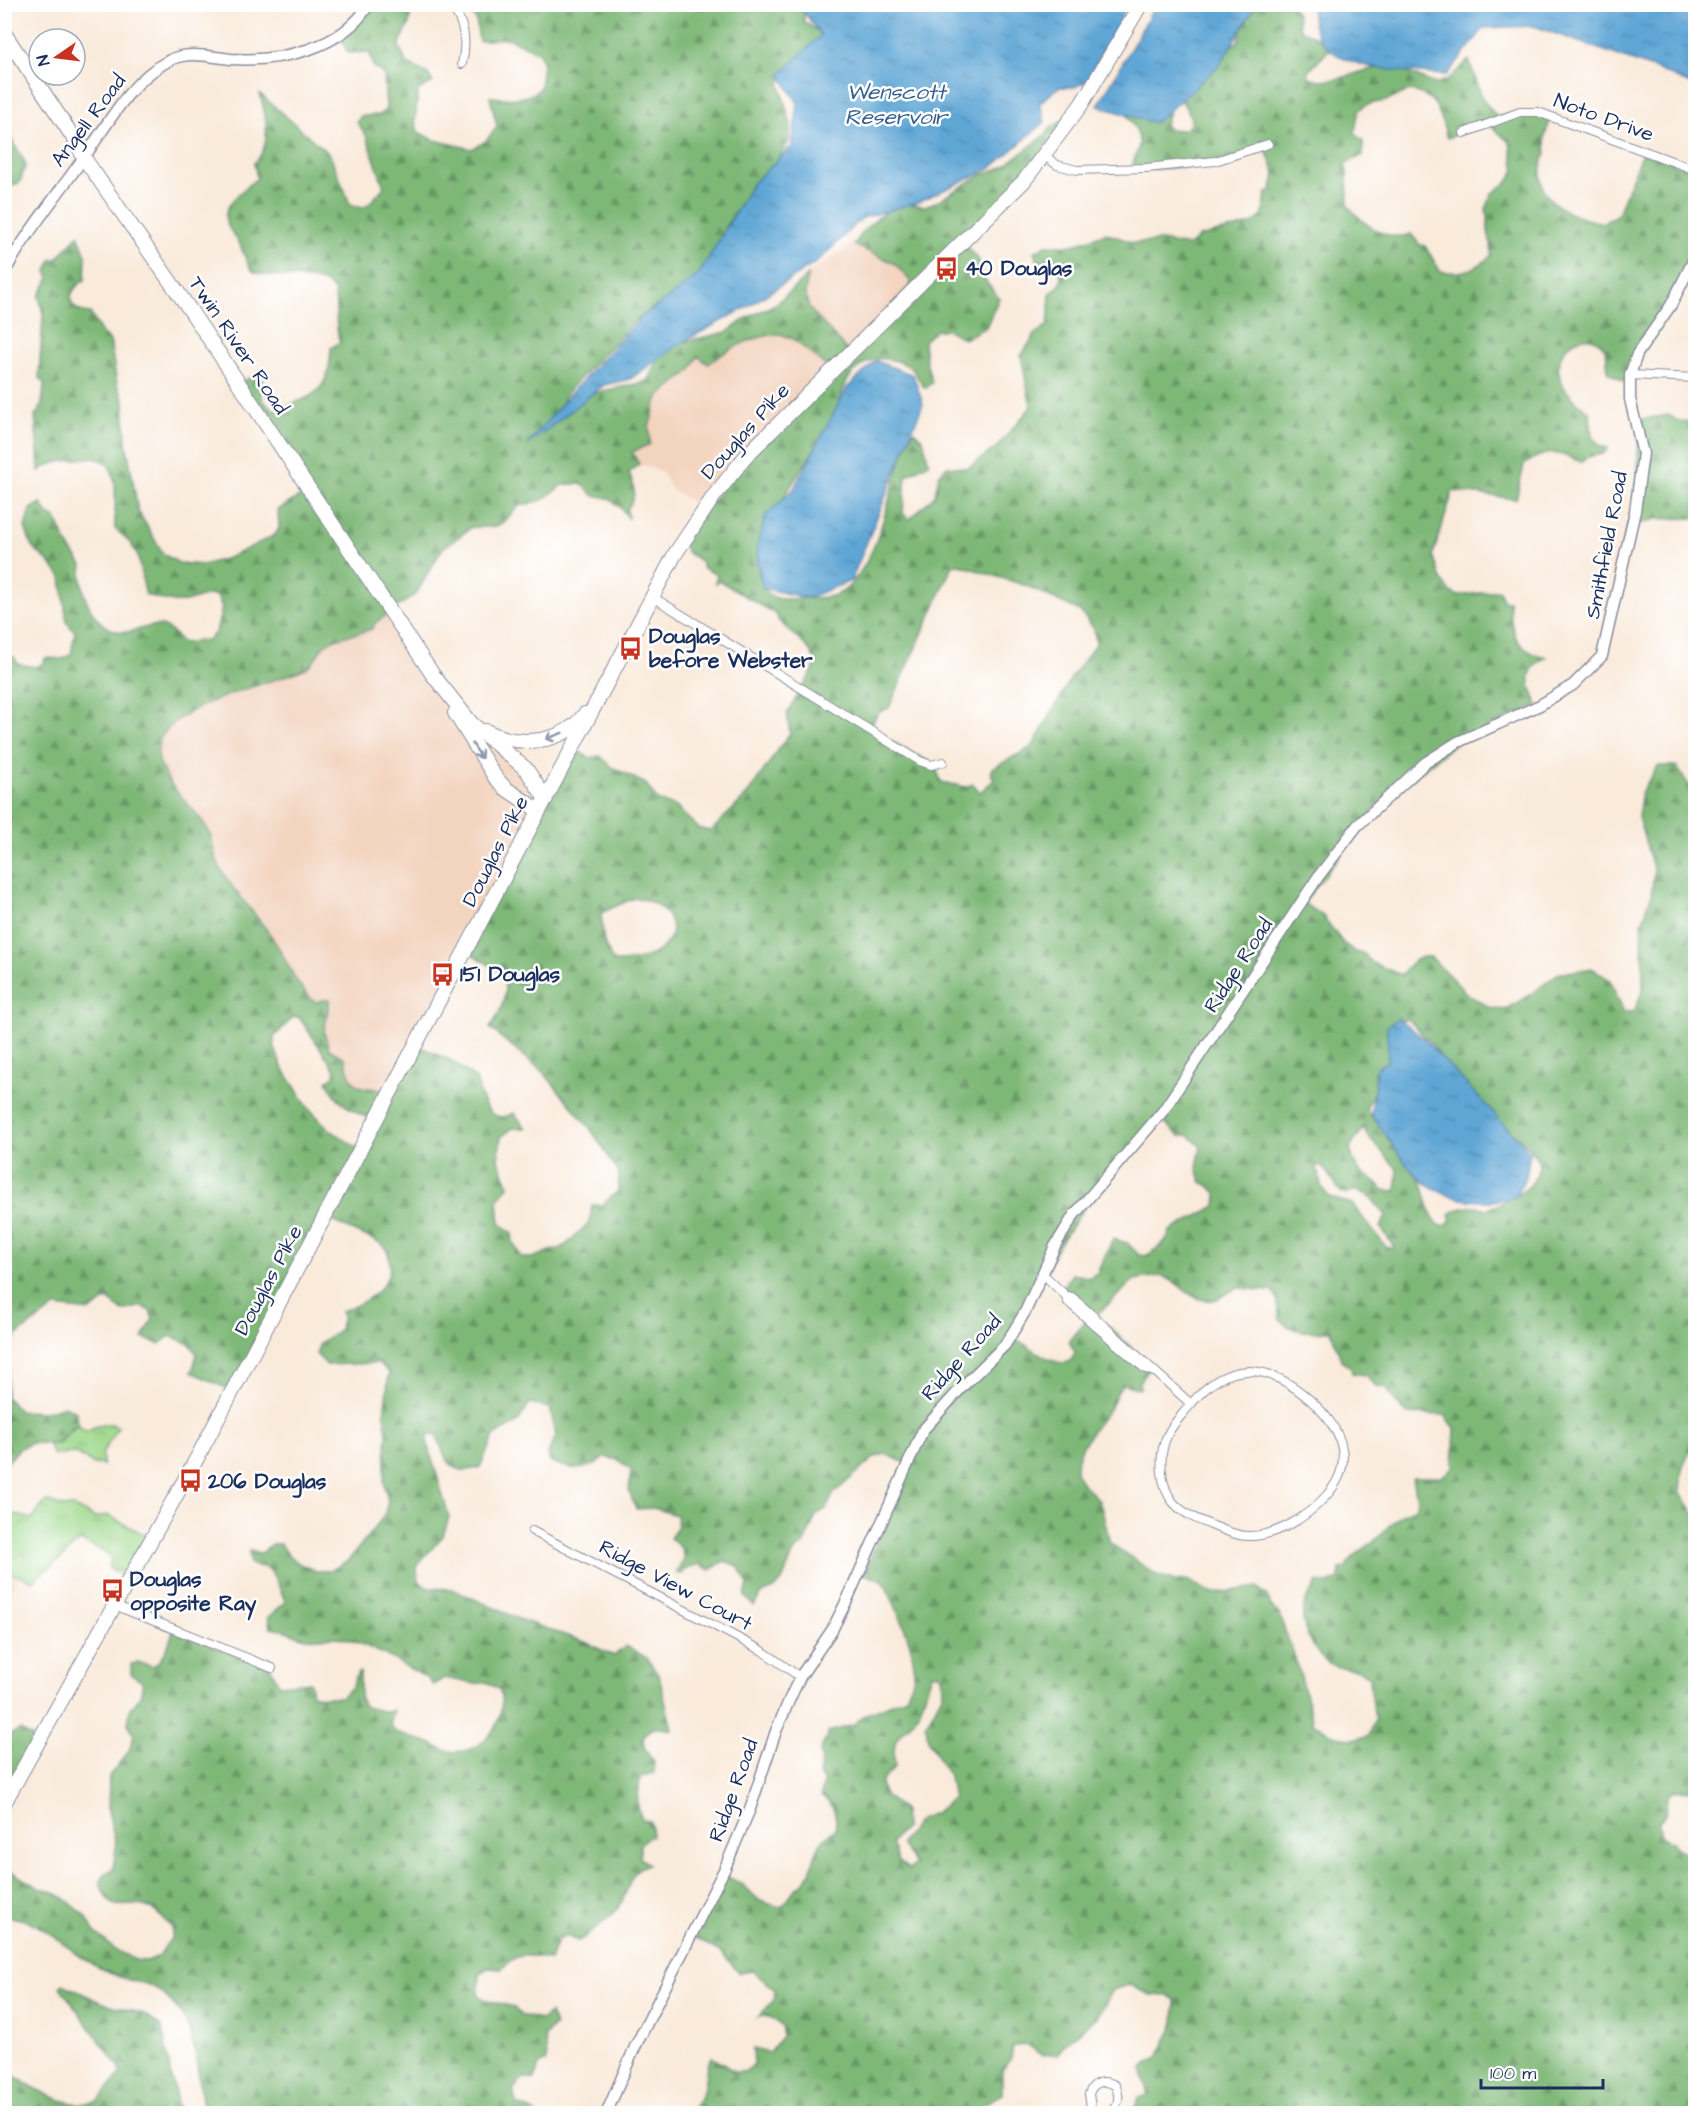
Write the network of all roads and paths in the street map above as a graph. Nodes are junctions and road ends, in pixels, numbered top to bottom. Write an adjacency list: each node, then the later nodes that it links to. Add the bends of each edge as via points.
1 (369, 4): 11 (street, Angell Road, via 354,23 313,48 257,59 190,55 171,59 132,89)
2 (450, 4): 7 (street, via 464,30)
3 (1141, 4): 10 (main road, Douglas Pike, via 1081,105)
4 (4, 33): 6 (main road, Twin River Road)
5 (4, 55): 6 (street)
6 (20, 55): 11 (main road, Twin River Road)
7 (462, 64)
8 (1464, 133): 12 (street, Noto Drive, via 1511,115 1538,112)
9 (1268, 144): 10 (street, via 1215,161 1146,168 1077,170 1057,165)
10 (1044, 156): 17 (main road, Douglas Pike, via 994,212 747,455 703,512)
11 (84, 158): 14 (street, Angell Road, via 26,234); 19 (main road, Twin River Road, via 150,249)
12 (1695, 170)
13 (1695, 255): 15 (street, Smithfield Road, via 1671,304 1637,354)
14 (4, 273)
15 (1630, 375): 16 (street); 18 (street, Smithfield Road, via 1630,399 1643,454 1636,500 1605,646 1602,656)
16 (1695, 378)
17 (651, 596): 20 (main road, Douglas Pike); 22 (street, via 920,761 931,765)
18 (1584, 675): 24 (street, Ridge Road, via 1540,705 1458,742 1425,762 1358,824 1163,1111 1074,1215)
19 (439, 682): 21 (main road, Twin River Road); 23 (main road, Twin River Road, one-way to 23, via 495,777 505,788)
20 (598, 698): 21 (main road, one-way to 21, via 572,728 537,741 497,736); 23 (main road, Douglas Pike)
21 (472, 723): 23 (main road, Twin River Road, via 526,769)
22 (943, 762)
23 (542, 805): 27 (main road, Douglas Pike, via 202,1449)
24 (1042, 1274): 25 (street, via 1148,1362); 29 (street, Ridge Road, via 1005,1345 923,1430 838,1618)
25 (1191, 1404): 25 (street, via 1167,1436 1161,1463 1172,1501 1187,1514 1245,1537 1265,1535 1304,1515 1326,1497 1341,1476 1344,1457 1339,1435 1329,1418 1295,1386 1278,1376 1260,1371 1232,1373 1205,1387)
26 (531, 1531): 29 (street, Ridge View Court, via 761,1650)
27 (114, 1605): 28 (street); 30 (main road, Douglas Pike)
28 (272, 1668)
29 (800, 1677): 31 (street, Ridge Road, via 724,1870 635,2047)
30 (4, 1803)
31 (606, 2114)
32 (1092, 2114): 33 (street, via 1091,2089 1103,2081 1114,2085 1119,2100)
33 (1106, 2114)

